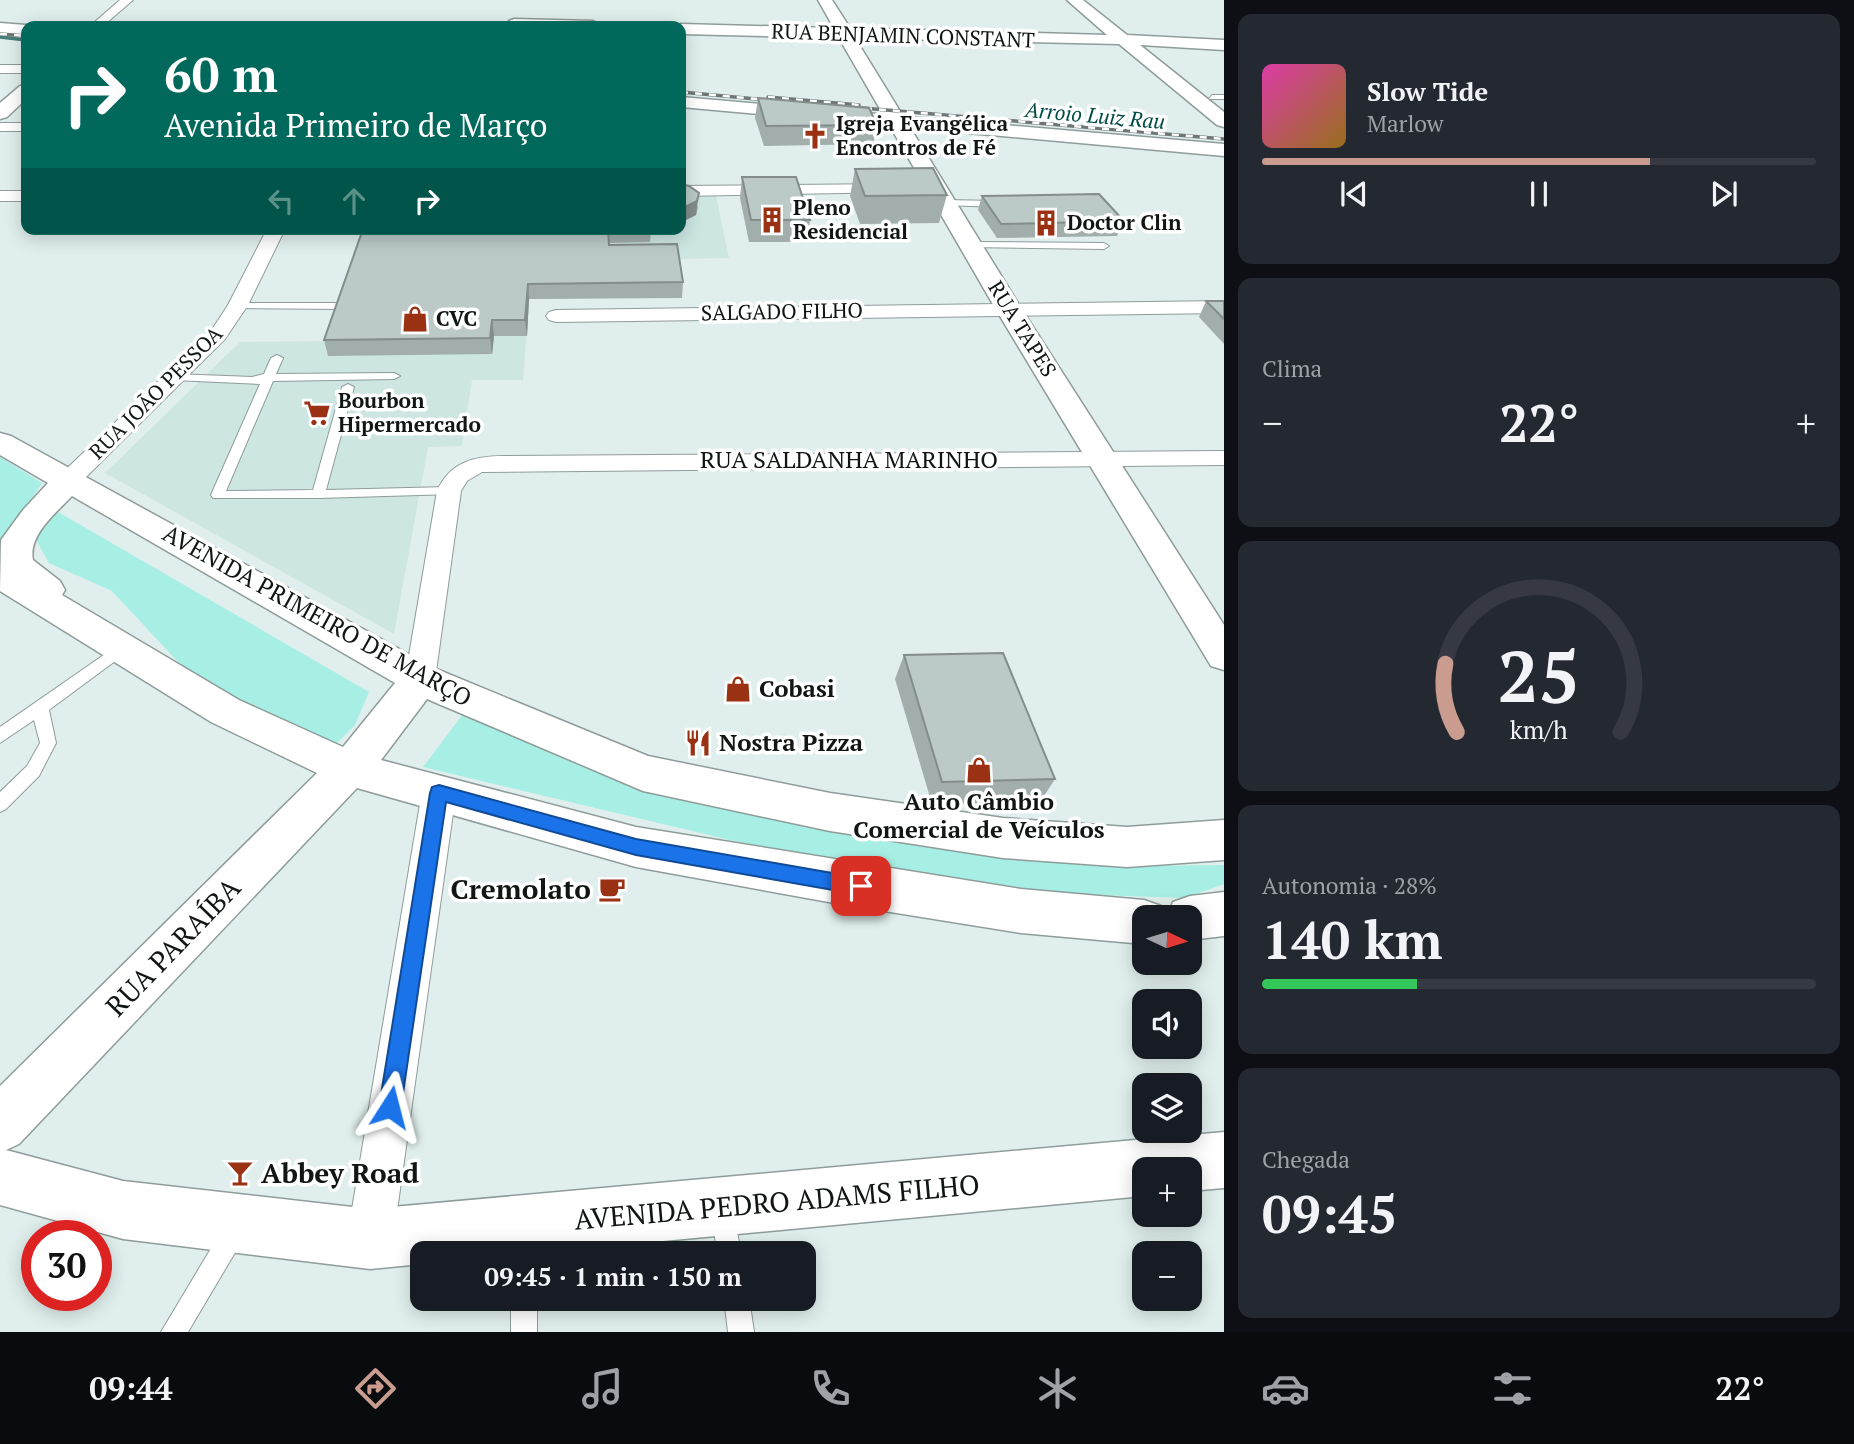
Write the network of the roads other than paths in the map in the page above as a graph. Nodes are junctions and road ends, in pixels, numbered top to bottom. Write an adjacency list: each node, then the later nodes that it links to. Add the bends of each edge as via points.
1 (127, 0): 5 (street)
2 (825, 0): 9 (main road, RUA TAPES)
3 (1074, 0): 11 (main road)
4 (1087, 0): 11 (main road)
5 (102, 21)
6 (0, 28): 8 (main road)
7 (686, 29): 9 (main road, RUA BENJAMIN CONSTANT)
8 (21, 30)
9 (845, 34): 11 (main road, RUA BENJAMIN CONSTANT); 20 (main road, RUA TAPES)
10 (0, 42): 12 (main road)
11 (1133, 42): 13 (main road, RUA BENJAMIN CONSTANT); 18 (main road); 22 (main road)
12 (21, 44)
13 (1224, 45)
14 (0, 69): 15 (street)
15 (21, 69)
16 (21, 94): 21 (main road)
17 (858, 97): 20 (main road)
18 (1220, 100)
19 (686, 102): 20 (main road)
20 (899, 108): 27 (main road); 31 (main road, RUA TAPES)
21 (0, 113)
22 (1224, 121)
23 (1198, 125): 26 (main road)
24 (0, 127): 25 (street)
25 (21, 127)
26 (1224, 127)
27 (1224, 150)
28 (686, 191): 31 (street)
29 (0, 196): 30 (street)
30 (21, 196)
31 (941, 196): 32 (lane); 34 (main road, RUA TAPES)
32 (1012, 204)
33 (273, 235): 36 (street, RUA JOÃO PESSOA)
34 (970, 245): 35 (lane); 39 (main road, RUA TAPES)
35 (1104, 246)
36 (238, 304): 37 (lane); 43 (street, RUA JOÃO PESSOA, via 218,335)
37 (345, 306)
38 (1224, 307): 39 (street, SALGADO FILHO)
39 (1008, 308): 40 (street, SALGADO FILHO); 48 (main road, RUA TAPES)
40 (556, 316)
41 (277, 358): 44 (lane)
42 (394, 376): 44 (lane)
43 (174, 377): 44 (lane); 49 (street, RUA JOÃO PESSOA)
44 (268, 380): 51 (lane, via 218,495)
45 (348, 387): 51 (lane)
46 (0, 442): 49 (main road, AVENIDA PRIMEIRO DE MARÇO)
47 (1224, 457): 48 (street, RUA SALDANHA MARINHO)
48 (1104, 458): 50 (street, RUA SALDANHA MARINHO, via 504,463 474,466 454,478); 54 (main road, RUA TAPES)
49 (70, 479): 53 (main road, via 22,532 15,558 23,570); 55 (main road, AVENIDA PRIMEIRO DE MARÇO)
50 (449, 491): 51 (lane); 55 (street)
51 (318, 494)
52 (0, 575): 53 (main road)
53 (117, 646): 56 (lane); 58 (main road, via 225,711)
54 (1224, 656)
55 (420, 679): 58 (main road, RUA PARAÍBA, via 379,736); 61 (main road, AVENIDA PRIMEIRO DE MARÇO, via 643,773 831,812 1003,838 1127,846)
56 (40, 708): 57 (lane); 60 (lane, via 48,743 33,772)
57 (0, 736)
58 (347, 768): 59 (main road); 65 (main road, RUA PARAÍBA)
59 (439, 793): 64 (main road, via 649,849 1008,909); 70 (street)
60 (0, 804)
61 (1224, 840)
62 (1224, 914): 63 (main road)
63 (1202, 917)
64 (1132, 921)
65 (0, 1125)
66 (1224, 1160): 69 (main road, AVENIDA PEDRO ADAMS FILHO)
67 (0, 1177): 68 (main road, AVENIDA PEDRO ADAMS FILHO, via 123,1210)
68 (241, 1223): 70 (main road, AVENIDA PEDRO ADAMS FILHO); 74 (lane)
69 (726, 1230): 71 (main road, AVENIDA PEDRO ADAMS FILHO)
70 (370, 1238): 71 (main road, AVENIDA PEDRO ADAMS FILHO)
71 (523, 1240)
72 (523, 1311): 75 (lane)
73 (738, 1311): 76 (lane)
74 (174, 1332)
75 (524, 1332)
76 (741, 1332)

